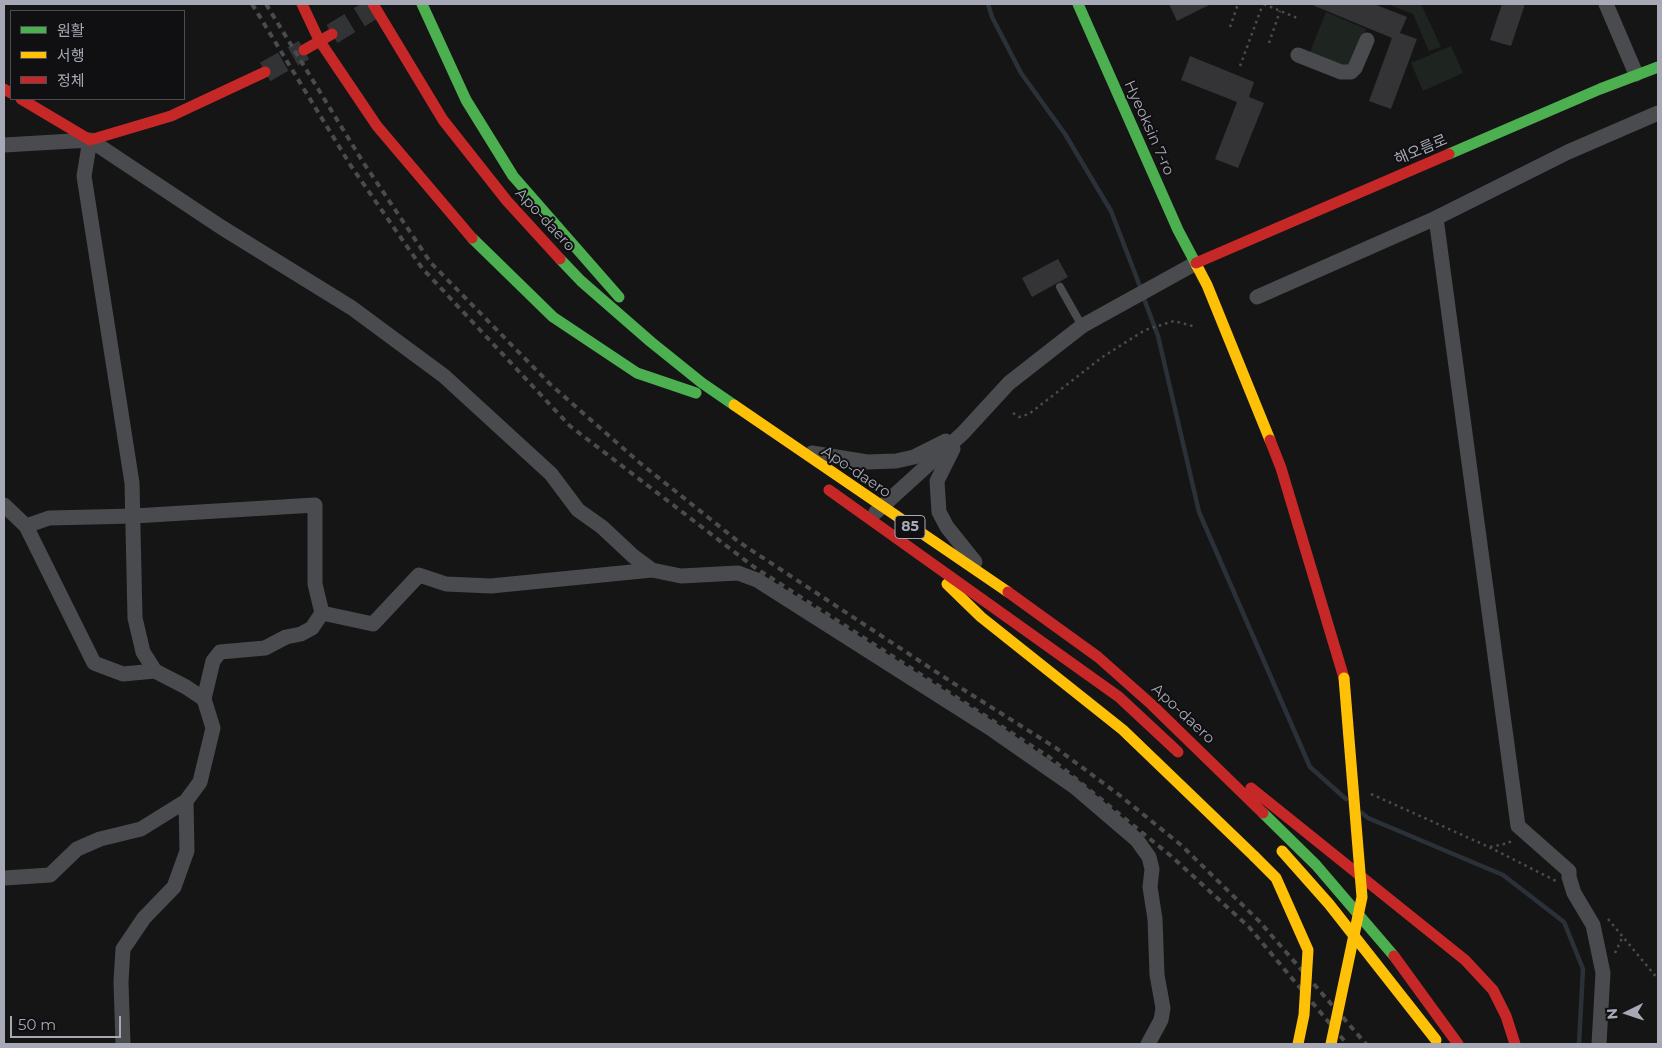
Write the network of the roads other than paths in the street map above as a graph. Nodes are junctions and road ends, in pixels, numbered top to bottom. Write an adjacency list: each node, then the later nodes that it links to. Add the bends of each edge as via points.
1 (302, 4): 7 (main road)
2 (373, 4): 24 (main road, Apo-daero / 85, via 443,120 507,201 581,281)
3 (422, 4): 24 (main road, via 466,100 512,176 630,307 682,359)
4 (1078, 4): 19 (main road, Hyeoksin 7-ro, via 1178,230)
5 (1606, 4): 13 (street)
6 (332, 34): 7 (main road)
7 (319, 40): 9 (main road); 24 (main road, via 377,126 461,228 552,317 637,373)
8 (1367, 40): 10 (street, via 1351,72 1341,72)
9 (304, 50)
10 (1298, 55)
11 (1658, 67): 13 (main road, 해오름로)
12 (265, 72): 16 (main road, via 172,116)
13 (1636, 74): 19 (main road, 해오름로)
14 (22, 100): 16 (main road)
15 (1658, 113): 18 (street, via 1568,152)
16 (90, 140): 17 (street); 31 (street, via 84,176 132,483); 35 (street, via 221,227 352,308 444,376 551,474 578,510)
17 (4, 145)
18 (1436, 218): 21 (street); 52 (street, via 1518,826 1569,871 1574,893 1593,925 1601,956 1603,1001)
19 (1196, 263): 22 (street); 48 (main road, Hyeoksin 7-ro, bridge, via 1281,468 1344,678 1362,897)
20 (1060, 287): 22 (lane)
21 (1257, 297)
22 (1082, 326): 26 (street, via 1009,383)
23 (666, 370): 24 (main road, Apo-daero / 85)
24 (699, 388): 25 (main road, Apo-daero / 85); 27 (main road, Apo-daero / 85)
25 (724, 412)
26 (963, 433): 27 (street, via 914,457 896,460 843,460); 30 (street); 36 (street, via 937,481 939,512 954,537)
27 (795, 448): 30 (main road, Apo-daero / 85)
28 (819, 483): 32 (main road, Apo-daero / 85)
29 (4, 505): 33 (street)
30 (881, 507): 32 (street); 36 (main road, Apo-daero / 85)
31 (134, 516): 33 (street, via 49,518); 37 (street, via 316,504 315,584); 38 (street, via 135,618 143,652)
32 (868, 519): 34 (main road, Apo-daero / 85)
33 (26, 526): 38 (street, via 94,662 123,674)
34 (913, 550): 41 (main road, Apo-daero / 85, via 1119,697); 47 (main road, bridge, via 981,617 1123,730 1276,878 1308,950 1304,1015)
35 (652, 570): 37 (street, via 491,586 446,584 419,575 373,624); 46 (street, via 680,576 738,573 757,580 993,730 1075,788 1137,840 1147,852 1152,869 1150,887 1163,1008 1161,1020)
36 (998, 587): 40 (main road, Apo-daero / 85, via 1098,657)
37 (322, 613): 39 (street, via 312,628 265,648 220,652 213,661)
38 (155, 671): 39 (street)
39 (204, 700): 42 (street, via 212,728 200,782)
40 (1151, 704): 50 (main road, Apo-daero / 85, via 1345,896 1398,960); 51 (main road, via 1310,838 1465,960 1493,990)
41 (1183, 757)
42 (186, 800): 44 (street, via 141,829 100,839 77,849 50,875); 45 (street, via 187,851 174,888 144,918 123,949)
43 (1274, 843): 49 (main road, via 1329,904)
44 (4, 878)
45 (123, 1044)
46 (1148, 1044)
47 (1298, 1044)
48 (1331, 1044)
49 (1438, 1044)
50 (1458, 1044)
51 (1515, 1044)
52 (1599, 1044)

